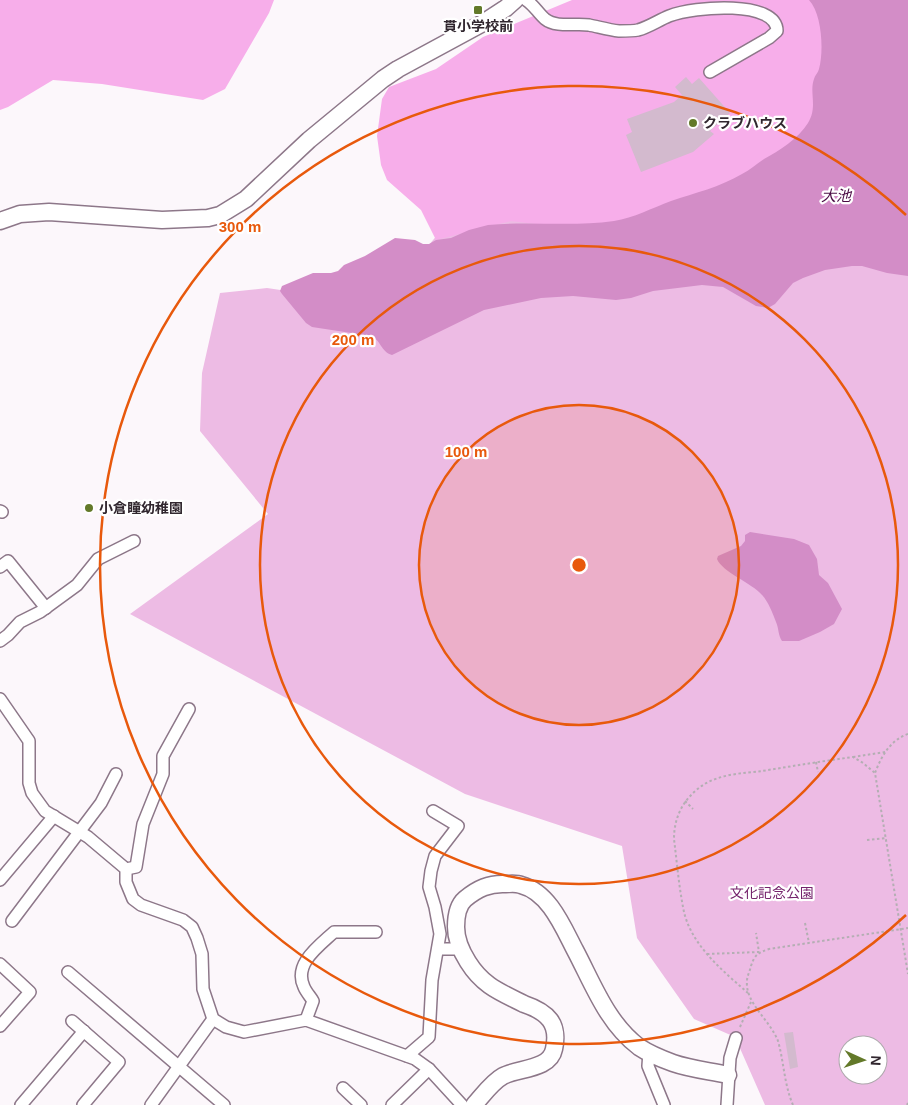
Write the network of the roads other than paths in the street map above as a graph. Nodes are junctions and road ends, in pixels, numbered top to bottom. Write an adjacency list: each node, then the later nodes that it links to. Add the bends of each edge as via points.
1 (515, 0): 4 (street, via 483,23 383,79 309,140 246,199 220,215 162,220 48,212 20,214)
2 (526, 0): 3 (street, via 545,20 555,24 619,31 638,30 711,4 741,3 766,9 777,22 777,31)
3 (710, 72)
4 (0, 221)
5 (134, 541): 7 (street, via 98,559 77,585)
6 (0, 567): 7 (street, via 8,561)
7 (46, 608): 8 (street, via 20,622)
8 (0, 641)
9 (0, 699): 13 (street, via 29,742 32,793)
10 (189, 709): 15 (street, via 163,756 163,774 143,824 136,867)
11 (116, 774): 14 (street, via 101,803)
12 (433, 811): 20 (street, via 458,826 435,856 431,871 429,887 440,934)
13 (54, 816): 14 (street); 16 (street)
14 (80, 832): 15 (street); 17 (street)
15 (126, 869): 23 (street, via 126,882 133,899 192,927 202,954 203,989)
16 (0, 880)
17 (12, 921)
18 (376, 932): 24 (street, via 334,932 312,952 302,968 303,986 313,1001)
19 (461, 948): 20 (street); 29 (street, via 456,936 460,904 474,891 497,883 529,889 550,907 608,1013 622,1032); 42 (street, via 482,981 537,1009 550,1020 555,1032 554,1051 544,1062 504,1076)
20 (438, 950): 30 (street, via 432,980 429,1037)
21 (0, 964): 26 (street, via 30,992)
22 (68, 972): 31 (street)
23 (213, 1019): 24 (street, via 244,1032); 31 (street)
24 (306, 1020): 30 (street)
25 (72, 1021): 27 (street)
26 (1, 1023)
27 (84, 1031): 35 (street); 36 (street, via 119,1062)
28 (736, 1038): 33 (street)
29 (649, 1052): 33 (street, via 674,1063); 43 (street, via 648,1066)
30 (407, 1056): 32 (street)
31 (179, 1068): 37 (street); 38 (street)
32 (430, 1069): 40 (street); 41 (street)
33 (728, 1075): 44 (street)
34 (343, 1088): 39 (street)
35 (21, 1105)
36 (83, 1105)
37 (151, 1105)
38 (224, 1105)
39 (361, 1105)
40 (392, 1105)
41 (462, 1105)
42 (474, 1105)
43 (664, 1105)
44 (727, 1105)

